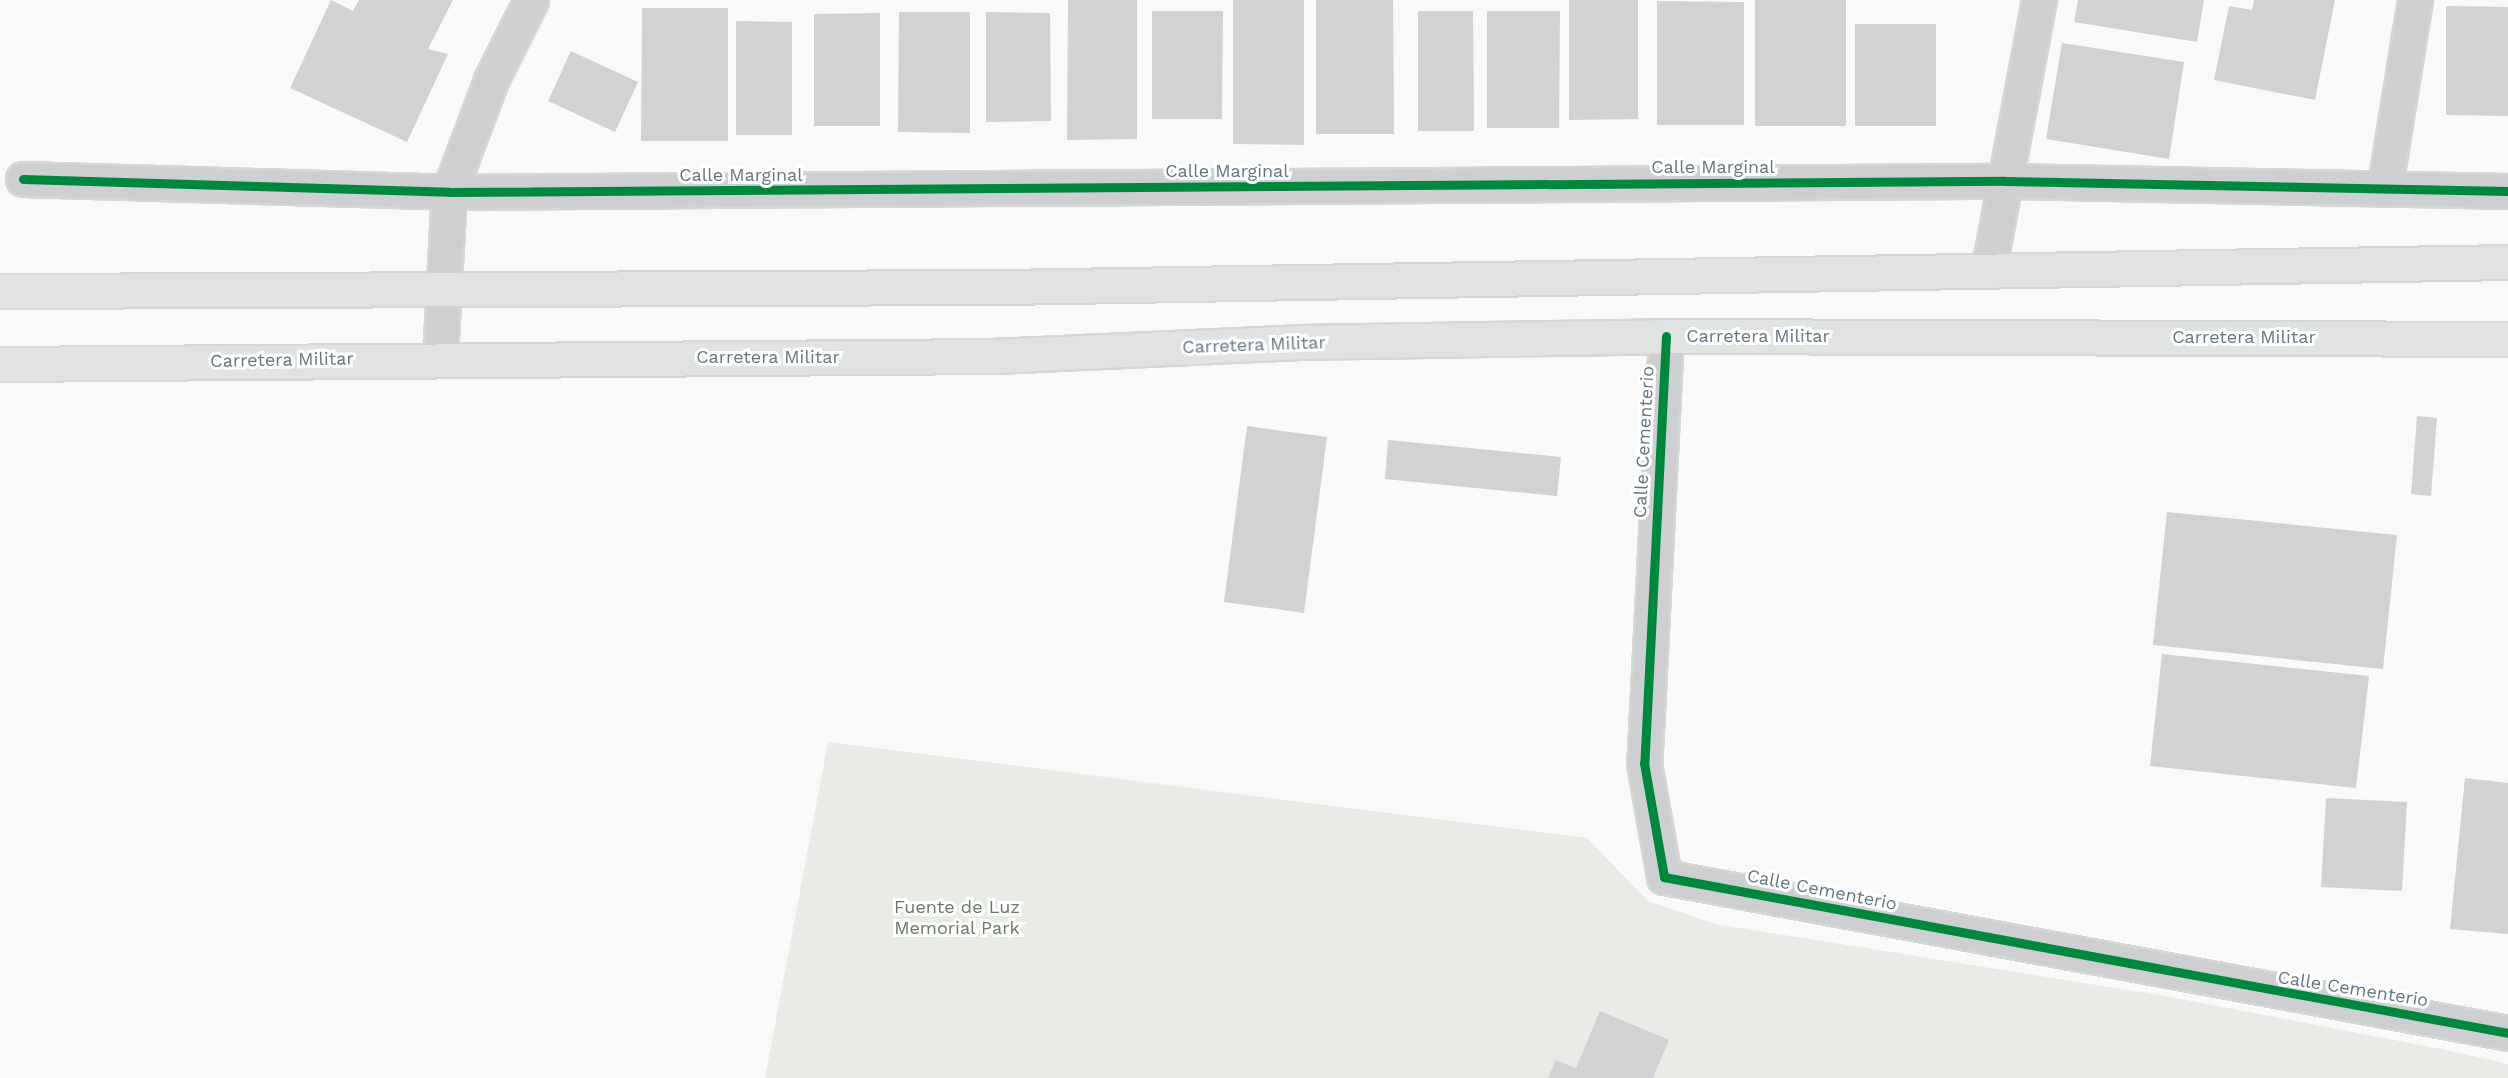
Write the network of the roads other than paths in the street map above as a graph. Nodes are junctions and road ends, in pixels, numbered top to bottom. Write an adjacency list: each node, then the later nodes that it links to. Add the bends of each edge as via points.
1 (531, 0): 8 (street, via 491,80)
2 (2039, 0): 5 (street)
3 (2415, 0): 6 (street)
4 (23, 180): 8 (street, Calle Marginal)
5 (2005, 181): 6 (street, Calle Marginal); 8 (street, Calle Marginal); 10 (street)
6 (2385, 185): 7 (street, Calle Marginal)
7 (2508, 191)
8 (449, 192): 12 (street)
9 (2508, 262): 10 (main road)
10 (1989, 267): 12 (main road)
11 (0, 291): 12 (main road)
12 (441, 292): 15 (street)
13 (1666, 336): 14 (main road, Carretera Militar); 15 (main road, Carretera Militar, via 1300,342 994,356); 17 (street, Calle Cementerio, via 1644,763 1665,877)
14 (2508, 339)
15 (440, 357): 16 (main road, Carretera Militar)
16 (0, 364)
17 (2508, 1033)

